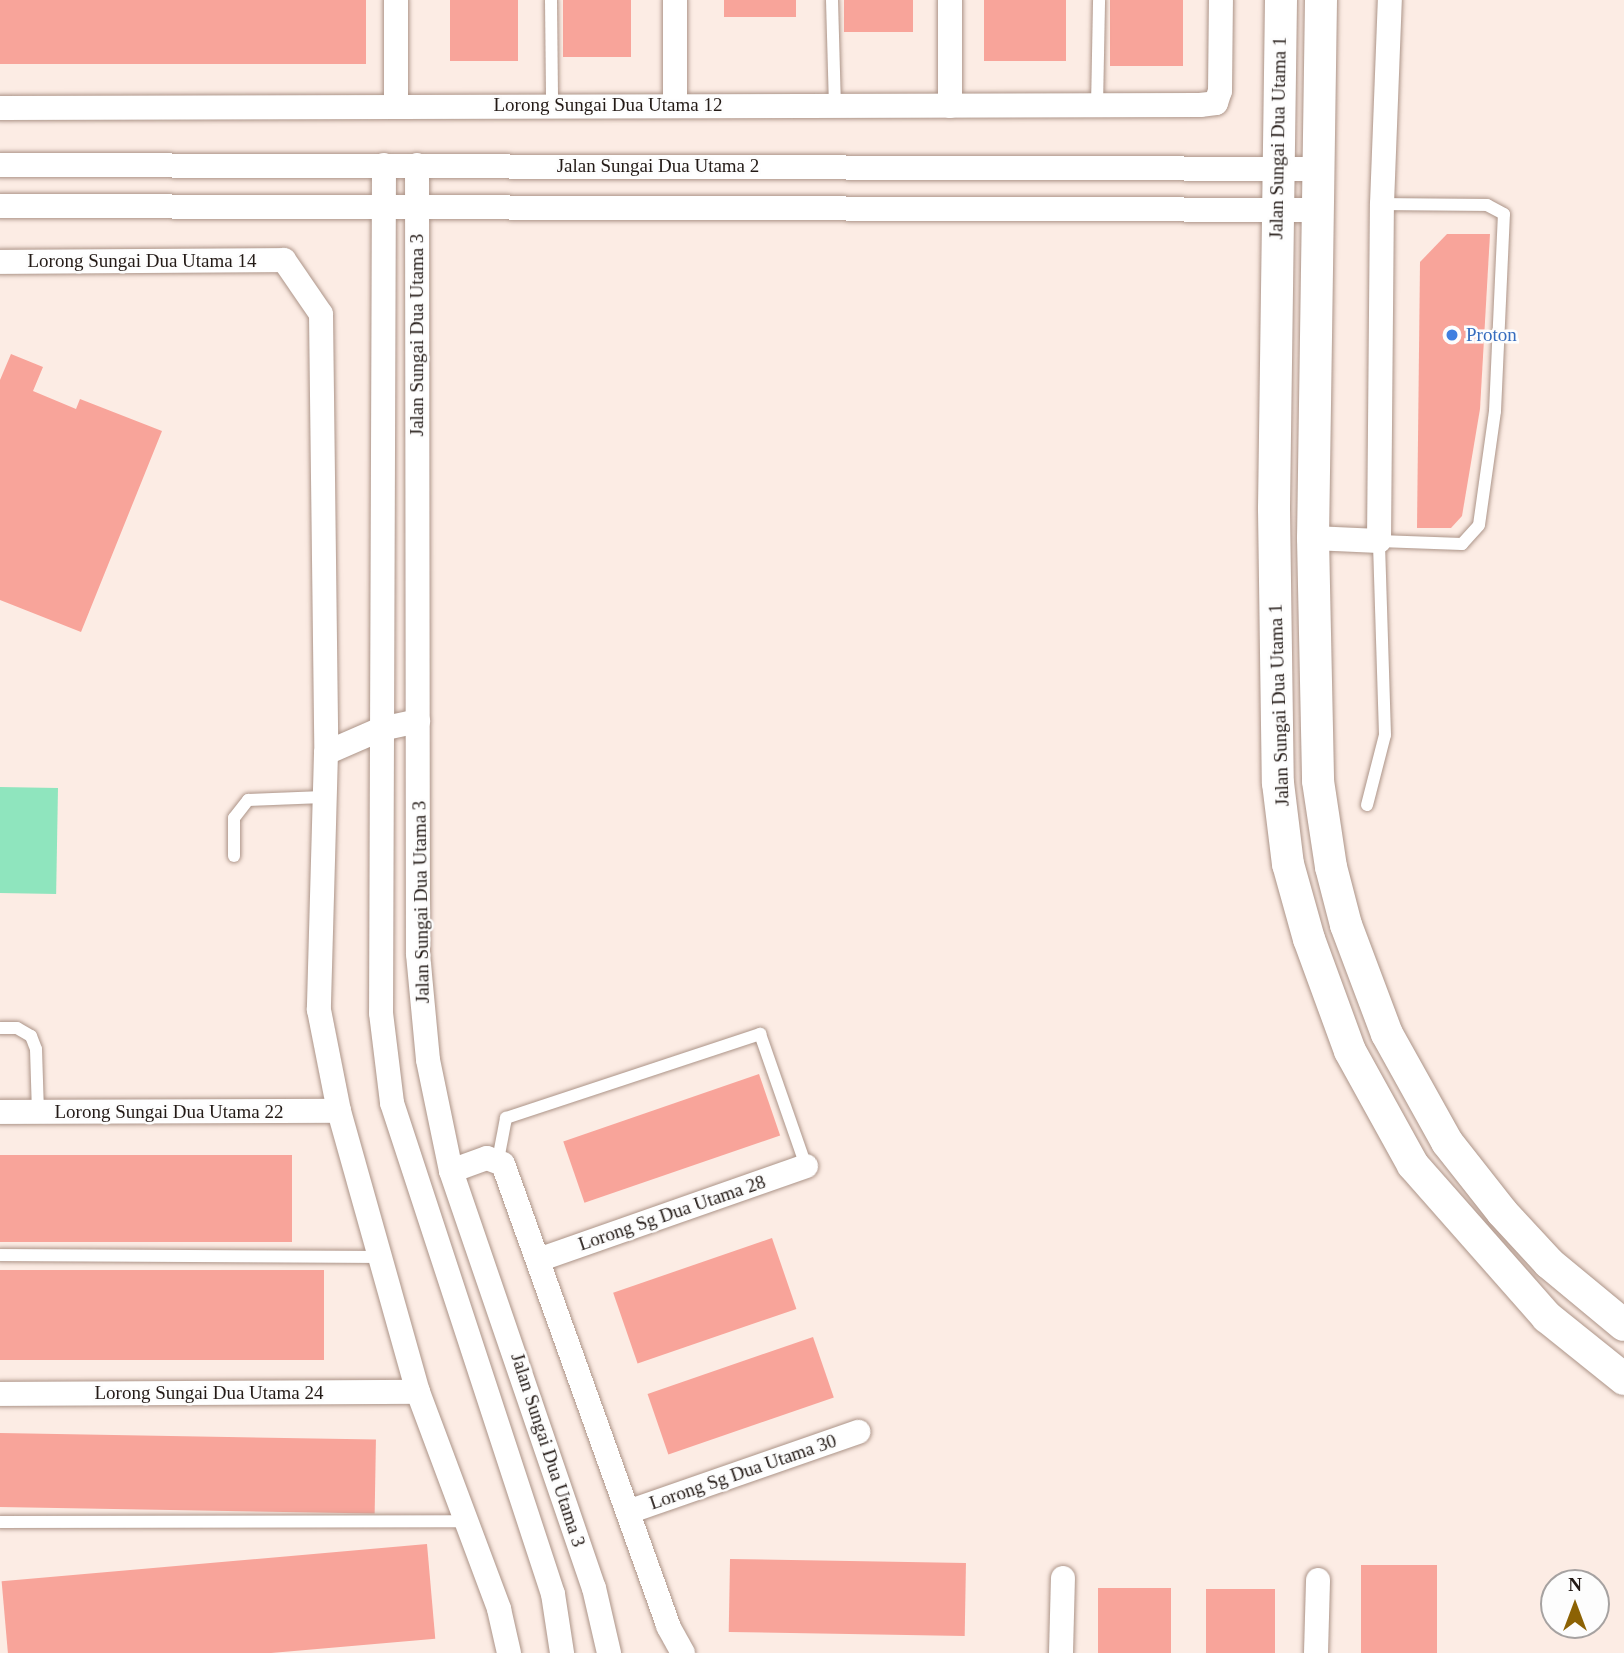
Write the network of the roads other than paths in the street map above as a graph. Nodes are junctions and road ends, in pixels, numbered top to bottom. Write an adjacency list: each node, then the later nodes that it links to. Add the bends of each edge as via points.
1 (396, 0): 15 (street)
2 (551, 0): 11 (lane)
3 (676, 0): 12 (street)
4 (832, 0): 13 (lane)
5 (950, 0): 14 (street)
6 (1099, 0): 16 (lane)
7 (1221, 0): 16 (street, Lorong Sungai Dua Utama 12, via 1216,103)
8 (1281, 0): 22 (street, Jalan Sungai Dua Utama 1)
9 (1321, 0): 21 (street, Jalan Sungai Dua Utama 1)
10 (1390, 0): 23 (street)
11 (552, 104): 12 (street, Lorong Sungai Dua Utama 12); 15 (street, Lorong Sungai Dua Utama 12)
12 (675, 104): 13 (street, Lorong Sungai Dua Utama 12)
13 (835, 106): 14 (street, Lorong Sungai Dua Utama 12)
14 (950, 106): 16 (street, Lorong Sungai Dua Utama 12)
15 (396, 107): 17 (street, Lorong Sungai Dua Utama 12)
16 (1097, 107)
17 (0, 108)
18 (0, 165): 19 (street, Jalan Sungai Dua Utama 2)
19 (384, 165): 20 (street, Jalan Sungai Dua Utama 2); 25 (street, Jalan Sungai Dua Utama 3)
20 (417, 165): 22 (street, Jalan Sungai Dua Utama 2); 26 (street, Jalan Sungai Dua Utama 3)
21 (1315, 169): 22 (street, Jalan Sungai Dua Utama 2); 28 (street, Jalan Sungai Dua Utama 1)
22 (1277, 170): 27 (street, Jalan Sungai Dua Utama 1)
23 (1382, 204): 31 (street); 31 (lane, via 1487,205 1504,214 1495,411 1479,525 1462,544)
24 (0, 206): 25 (street)
25 (384, 206): 26 (street); 33 (street, Jalan Sungai Dua Utama 3)
26 (417, 206): 27 (street); 32 (street, Jalan Sungai Dua Utama 3)
27 (1276, 209): 28 (street); 49 (street, Jalan Sungai Dua Utama 1, via 1278,783 1288,864 1309,939 1350,1051 1413,1165 1547,1317)
28 (1315, 210): 30 (street, Jalan Sungai Dua Utama 1)
29 (0, 262): 34 (street, Lorong Sungai Dua Utama 14, via 284,260 321,314)
30 (1313, 538): 31 (street); 48 (street, Jalan Sungai Dua Utama 1, via 1318,782 1331,867 1346,925 1387,1034 1447,1142 1502,1212 1549,1263)
31 (1379, 541): 36 (lane, via 1385,736)
32 (418, 721): 33 (street); 44 (street, Jalan Sungai Dua Utama 3, via 418,954 428,1060)
33 (381, 729): 34 (street); 60 (street, Jalan Sungai Dua Utama 3, via 381,1013 392,1103 553,1594)
34 (326, 753): 35 (street)
35 (323, 797): 37 (lane, via 248,800 234,818); 39 (street, via 319,1010)
36 (1367, 805)
37 (234, 856)
38 (0, 1028): 41 (lane, via 18,1028 31,1036 36,1049)
39 (339, 1111): 41 (street, Lorong Sungai Dua Utama 22); 46 (street)
40 (0, 1112): 41 (street, Lorong Sungai Dua Utama 22)
41 (38, 1112)
42 (498, 1160): 43 (lane, via 506,1118 760,1034); 44 (street, via 487,1158); 47 (street)
43 (806, 1166): 47 (street, Lorong Sg Dua Utama 28)
44 (452, 1171): 61 (street, Jalan Sungai Dua Utama 3, via 590,1575)
45 (0, 1255): 46 (lane)
46 (379, 1257): 50 (street)
47 (538, 1260): 53 (street)
48 (1624, 1325)
49 (1624, 1379)
50 (418, 1392): 51 (street, Lorong Sungai Dua Utama 24); 54 (street)
51 (0, 1394)
52 (858, 1432): 53 (street, Lorong Sg Dua Utama 30)
53 (628, 1512): 58 (street)
54 (465, 1521): 55 (lane); 59 (street, via 499,1609)
55 (0, 1522)
56 (1063, 1578): 62 (street)
57 (1318, 1580): 63 (street)
58 (681, 1651)
59 (509, 1653)
60 (562, 1653)
61 (609, 1653)
62 (1061, 1653)
63 (1316, 1653)

